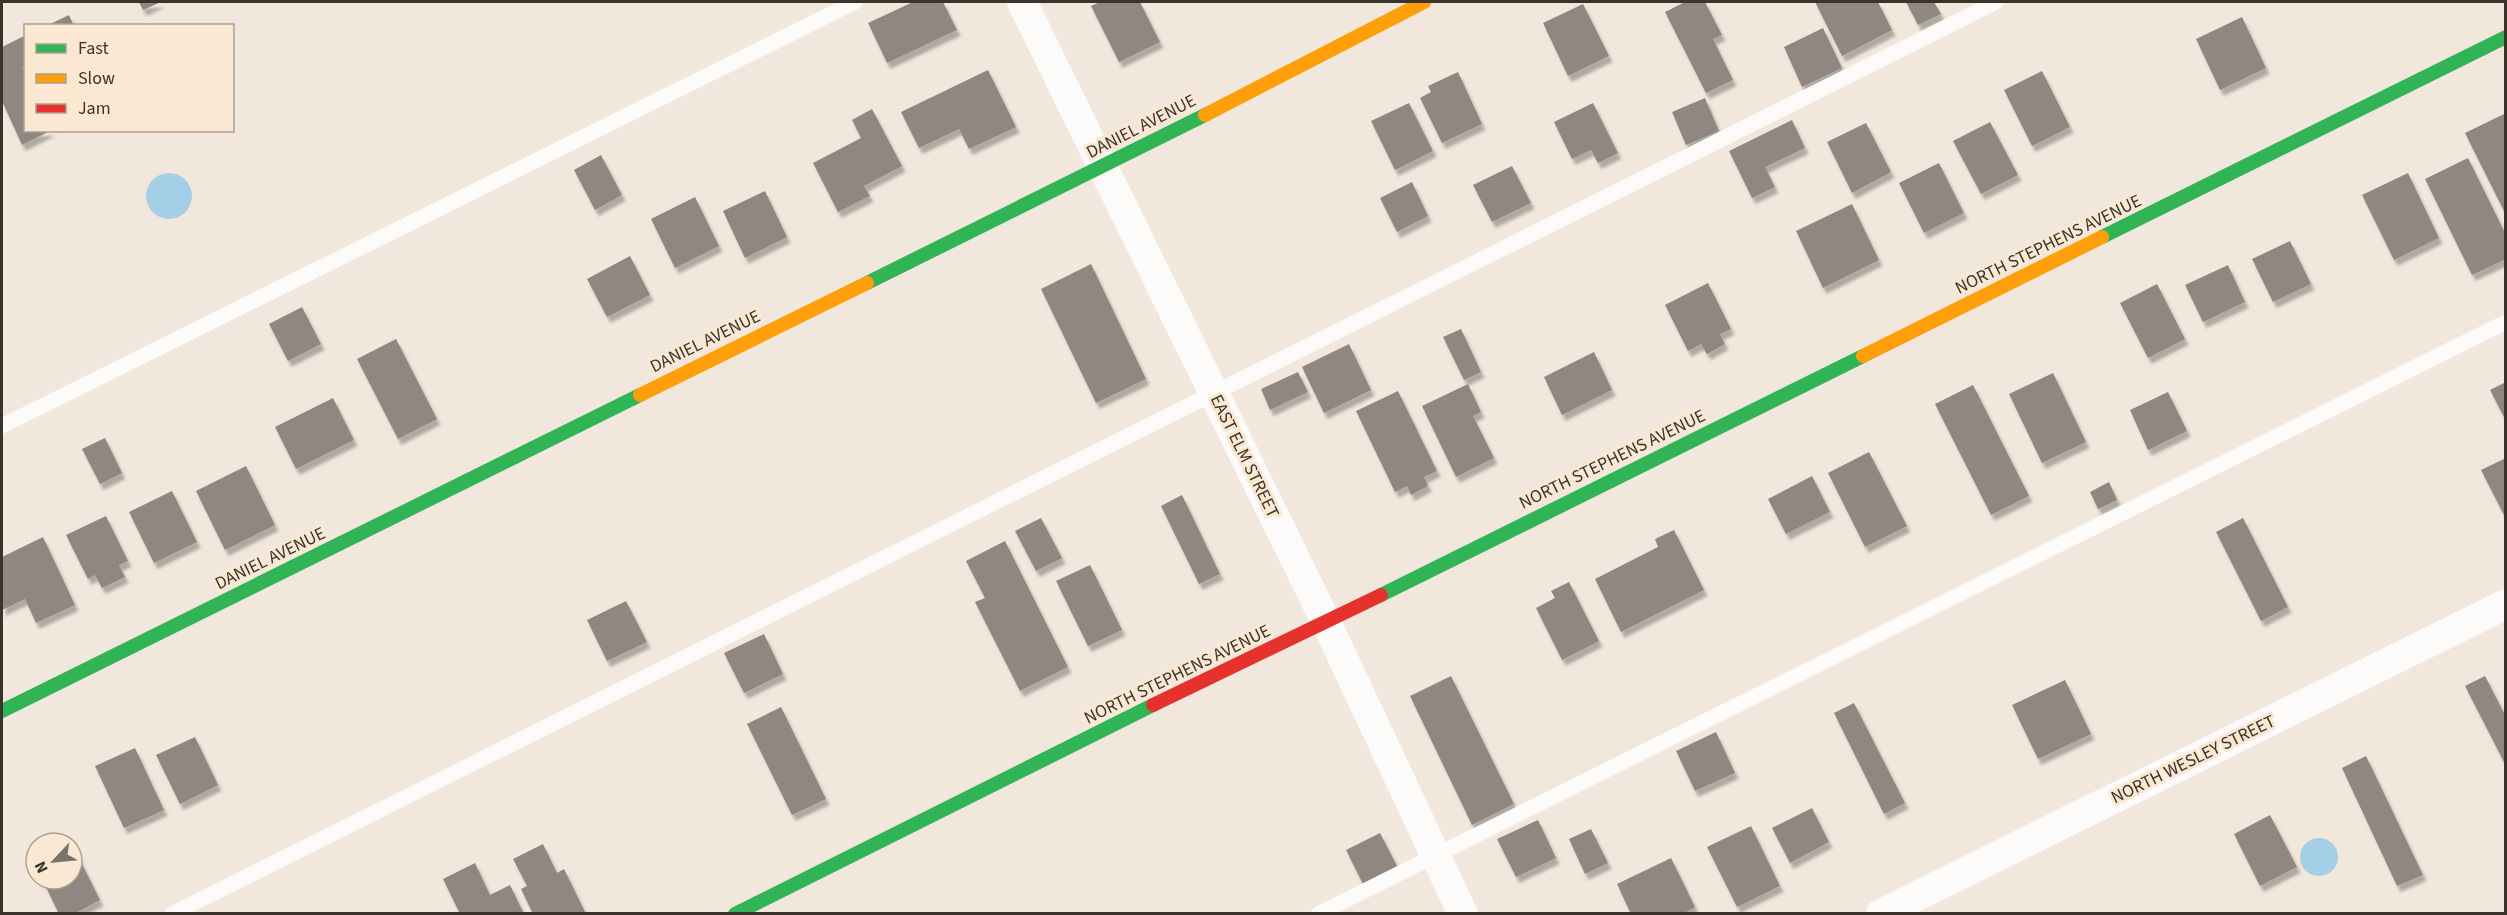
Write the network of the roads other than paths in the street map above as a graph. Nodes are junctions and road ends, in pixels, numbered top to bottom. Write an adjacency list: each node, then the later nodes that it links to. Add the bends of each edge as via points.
1 (855, 2): 9 (lane)
2 (1022, 2): 6 (street, EAST ELM STREET)
3 (1424, 2): 6 (street, DANIEL AVENUE)
4 (1996, 2): 8 (lane)
5 (2505, 37): 11 (street, NORTH STEPHENS AVENUE)
6 (1103, 166): 8 (street, EAST ELM STREET); 12 (street, DANIEL AVENUE)
7 (2505, 322): 13 (lane)
8 (1214, 392): 11 (street, EAST ELM STREET); 14 (lane)
9 (2, 426)
10 (2505, 604): 18 (street, NORTH WESLEY STREET)
11 (1326, 622): 13 (street, EAST ELM STREET); 15 (street, NORTH STEPHENS AVENUE)
12 (2, 711)
13 (1435, 855): 16 (lane); 17 (street, EAST ELM STREET)
14 (172, 914)
15 (735, 914)
16 (1318, 914)
17 (1463, 914)
18 (1881, 914)

